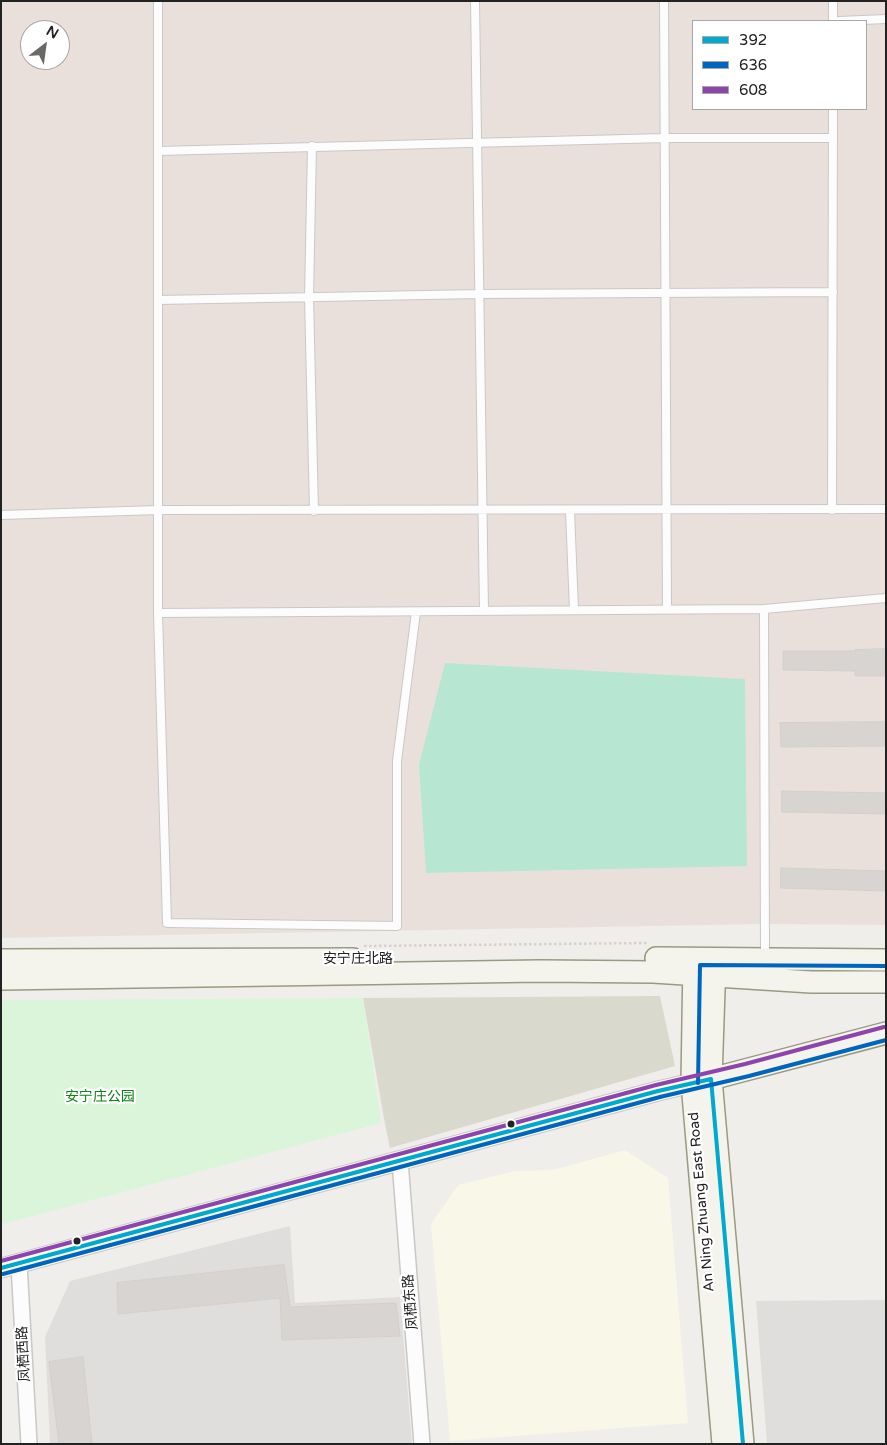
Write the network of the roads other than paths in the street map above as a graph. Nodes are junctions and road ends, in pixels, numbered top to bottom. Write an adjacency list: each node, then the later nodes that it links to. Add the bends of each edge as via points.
1 (158, 1): 13 (lane)
2 (475, 1): 11 (lane)
3 (664, 1): 9 (lane)
4 (833, 1): 6 (lane)
5 (886, 19): 7 (lane)
6 (833, 20)
7 (862, 20)
8 (833, 110): 10 (lane)
9 (665, 138): 10 (lane); 11 (lane); 15 (lane)
10 (833, 138): 14 (lane)
11 (477, 142): 12 (lane); 16 (lane)
12 (312, 146): 13 (lane); 17 (lane)
13 (158, 151): 18 (lane)
14 (832, 292): 15 (lane); 21 (lane)
15 (666, 293): 16 (lane); 20 (lane)
16 (479, 294): 17 (lane); 24 (lane)
17 (309, 297): 18 (lane); 23 (lane)
18 (158, 300): 19 (lane)
19 (158, 510): 23 (lane); 26 (lane); 33 (lane)
20 (667, 510): 21 (lane); 25 (lane); 30 (lane)
21 (832, 510): 22 (lane)
22 (886, 510)
23 (314, 511): 24 (lane)
24 (483, 511): 25 (lane); 31 (lane)
25 (570, 511): 29 (lane)
26 (1, 514)
27 (886, 598): 28 (lane)
28 (764, 609): 30 (lane); 35 (lane)
29 (574, 610): 30 (lane); 31 (lane)
30 (667, 610)
31 (484, 611): 32 (lane)
32 (416, 612): 33 (lane); 33 (lane, via 396,761 397,926 167,923)
33 (158, 614)
34 (1, 960): 37 (main road, 安宁庄北路)
35 (765, 960): 36 (main road); 38 (main road)
36 (886, 960)
37 (694, 967): 38 (main road, 安宁庄北路); 39 (main road, 安宁庄北路, via 653,972); 42 (main road, An Ning Zhuang East Road)
38 (715, 967): 40 (main road, via 811,982); 42 (main road, An Ning Zhuang East Road)
39 (1, 979)
40 (886, 982)
41 (886, 1033): 42 (main road)
42 (702, 1081): 43 (street); 48 (main road, An Ning Zhuang East Road); 49 (main road, An Ning Zhuang East Road)
43 (400, 1161): 44 (street); 47 (street, 凤栖东路)
44 (20, 1264): 45 (street); 46 (street, 凤栖西路)
45 (1, 1268)
46 (29, 1444)
47 (422, 1444)
48 (723, 1444)
49 (743, 1444)

